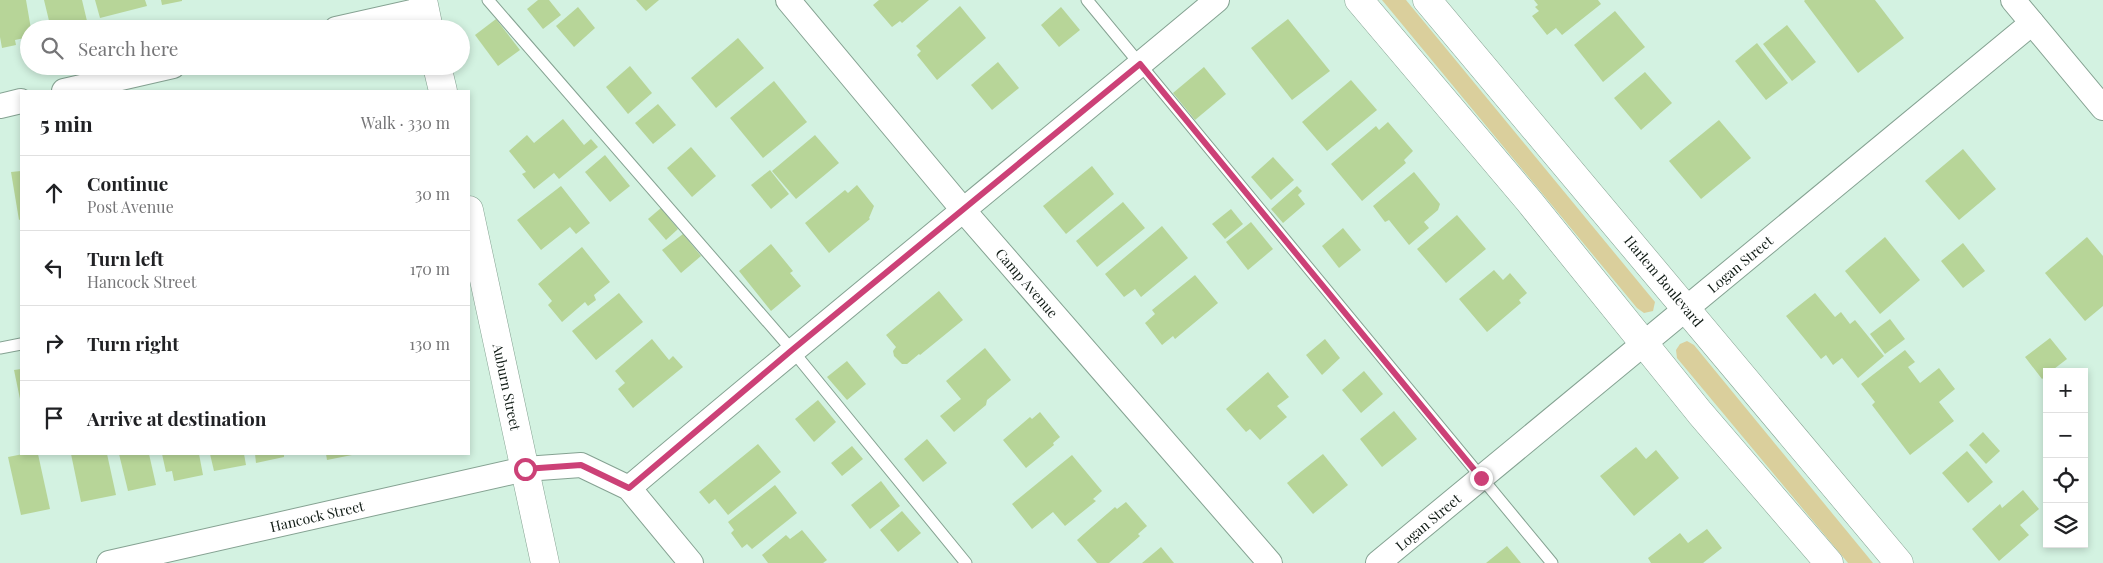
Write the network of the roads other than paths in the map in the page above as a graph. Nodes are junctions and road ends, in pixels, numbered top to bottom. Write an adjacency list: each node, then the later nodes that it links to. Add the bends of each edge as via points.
1 (488, 0): 26 (lane)
2 (788, 0): 19 (street, Camp Avenue)
3 (1087, 0): 11 (lane)
4 (1217, 0): 11 (street)
5 (1359, 0): 24 (street, via 1529,201)
6 (1427, 0): 22 (street, Harlem Boulevard)
7 (2013, 0): 10 (street)
8 (426, 12): 9 (street)
9 (384, 20)
10 (2032, 23): 18 (street); 22 (street, Logan Street)
11 (1140, 64): 19 (street); 28 (lane)
12 (134, 75): 14 (street)
13 (439, 75): 15 (street)
14 (68, 90)
15 (443, 90)
16 (20, 101): 17 (street)
17 (0, 106)
18 (2103, 108)
19 (964, 210): 26 (street); 34 (street, Camp Avenue)
20 (470, 221): 21 (street, Auburn Street)
21 (472, 243): 27 (street, Auburn Street)
22 (1687, 308): 24 (street, Logan Street); 38 (street, Harlem Boulevard)
23 (20, 344): 25 (lane)
24 (1643, 344): 28 (street, Logan Street); 37 (street)
25 (0, 348)
26 (792, 350): 29 (street); 33 (lane)
27 (525, 469): 29 (street, Hancock Street, via 581,465); 30 (street, Hancock Street); 31 (street, Auburn Street)
28 (1481, 478): 35 (street, Logan Street); 36 (lane)
29 (629, 488): 32 (street)
30 (109, 563)
31 (545, 563)
32 (692, 563)
33 (966, 563)
34 (1270, 563)
35 (1378, 563)
36 (1552, 563)
37 (1829, 563)
38 (1899, 563)

